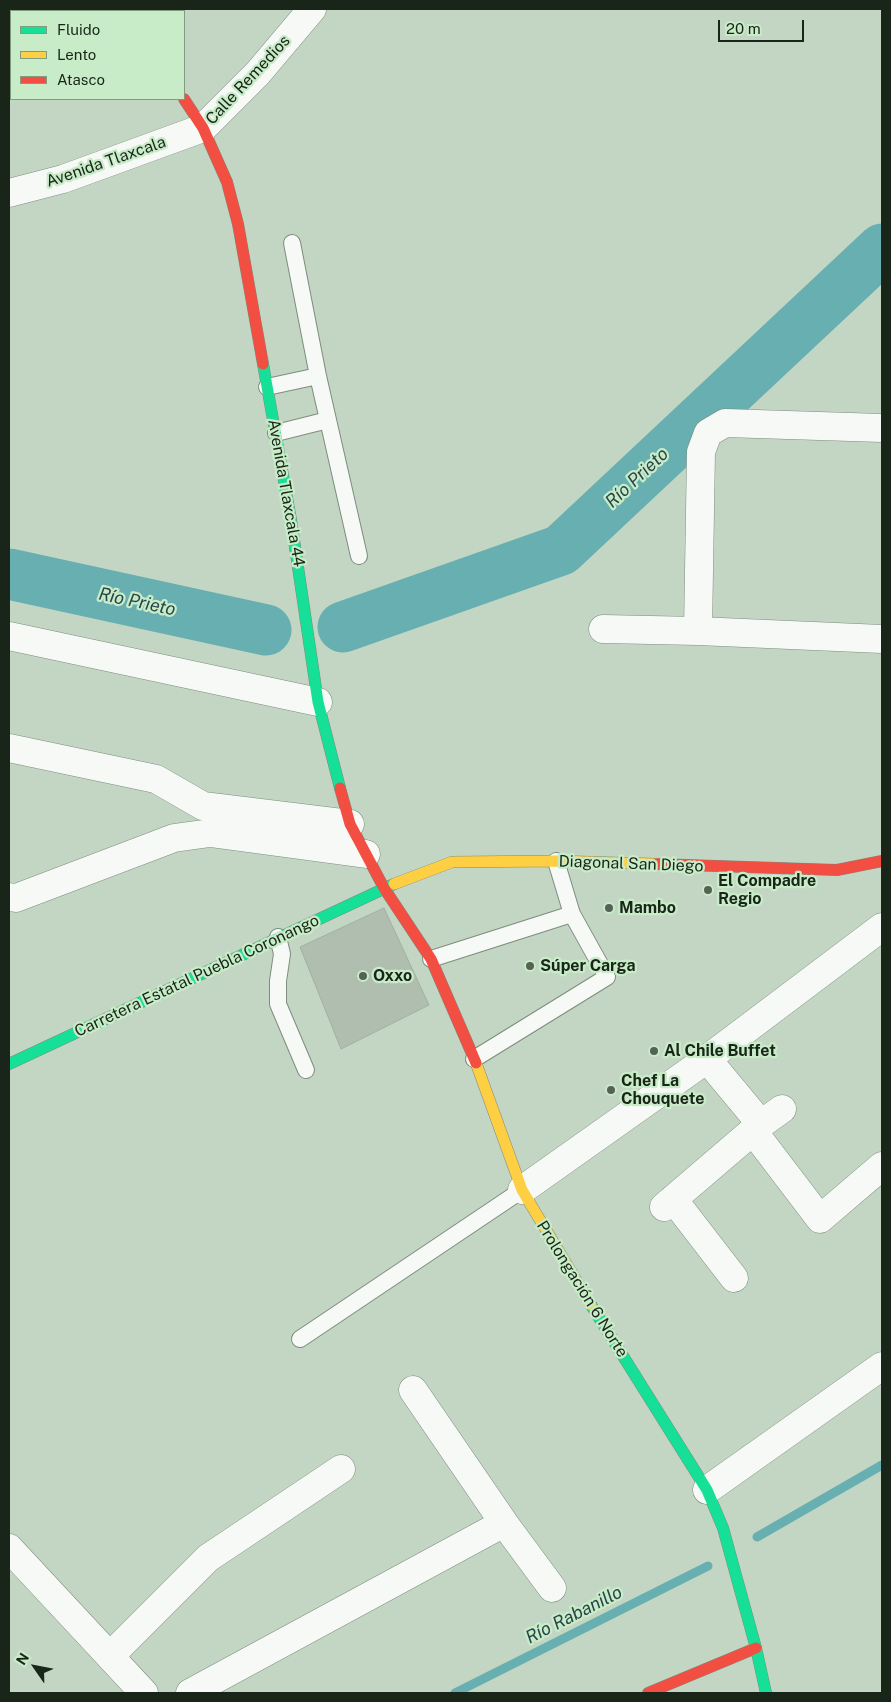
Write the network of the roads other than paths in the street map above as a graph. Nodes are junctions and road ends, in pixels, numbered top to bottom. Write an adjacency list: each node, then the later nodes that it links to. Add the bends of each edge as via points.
1 (312, 9): 3 (street, Calle Remedios, via 258,74)
2 (185, 100): 3 (street, Avenida Tlaxcala 44)
3 (203, 128): 4 (street, Avenida Tlaxcala, via 63,179); 7 (street, Avenida Tlaxcala 44, via 228,182)
4 (9, 193)
5 (292, 243): 6 (lane)
6 (318, 376): 7 (lane); 8 (lane)
7 (267, 387): 10 (street, Avenida Tlaxcala 44)
8 (328, 420): 10 (lane); 11 (lane)
9 (882, 428): 13 (street, via 725,423 708,433 701,452)
10 (276, 433): 16 (street, Avenida Tlaxcala 44)
11 (359, 556)
12 (603, 629): 13 (street)
13 (698, 631): 15 (street)
14 (9, 636): 16 (street)
15 (882, 639)
16 (318, 702): 18 (street, Avenida Tlaxcala 44)
17 (9, 748): 18 (street, via 156,779 203,806)
18 (350, 824): 19 (street, Avenida Tlaxcala 44)
19 (366, 854): 22 (street, Avenida Tlaxcala 44); 23 (street, via 210,833 174,838 16,898)
20 (556, 861): 21 (street, Diagonal San Diego, via 837,870); 22 (street, Diagonal San Diego, via 452,862); 24 (lane)
21 (882, 861)
22 (384, 888): 26 (street, Carretera Estatal Puebla Coronango); 27 (street, Prolongación 6 Norte)
23 (9, 897)
24 (572, 914): 27 (lane); 28 (lane, via 607,978)
25 (882, 927): 29 (street)
26 (278, 938): 30 (street, Carretera Estatal Puebla Coronango); 31 (lane, via 282,954 278,1004)
27 (431, 959): 28 (street, Prolongación 6 Norte)
28 (474, 1059): 34 (street, Prolongación 6 Norte)
29 (707, 1059): 32 (street); 34 (street)
30 (9, 1064)
31 (306, 1070)
32 (765, 1121): 33 (street, via 820,1219); 35 (street, via 669,1203)
33 (882, 1166)
34 (522, 1190): 36 (lane); 40 (street, Prolongación 6 Norte)
35 (734, 1278)
36 (300, 1339)
37 (882, 1366): 40 (street)
38 (413, 1390): 41 (street)
39 (341, 1469): 45 (street, via 208,1558)
40 (707, 1490): 44 (street, Prolongación 6 Norte, via 723,1528)
41 (504, 1523): 43 (street); 47 (street)
42 (9, 1548): 45 (street)
43 (552, 1588)
44 (756, 1648): 48 (street); 49 (street, Prolongación 6 Norte)
45 (110, 1656): 46 (street)
46 (144, 1693)
47 (190, 1693)
48 (648, 1693)
49 (766, 1693)

